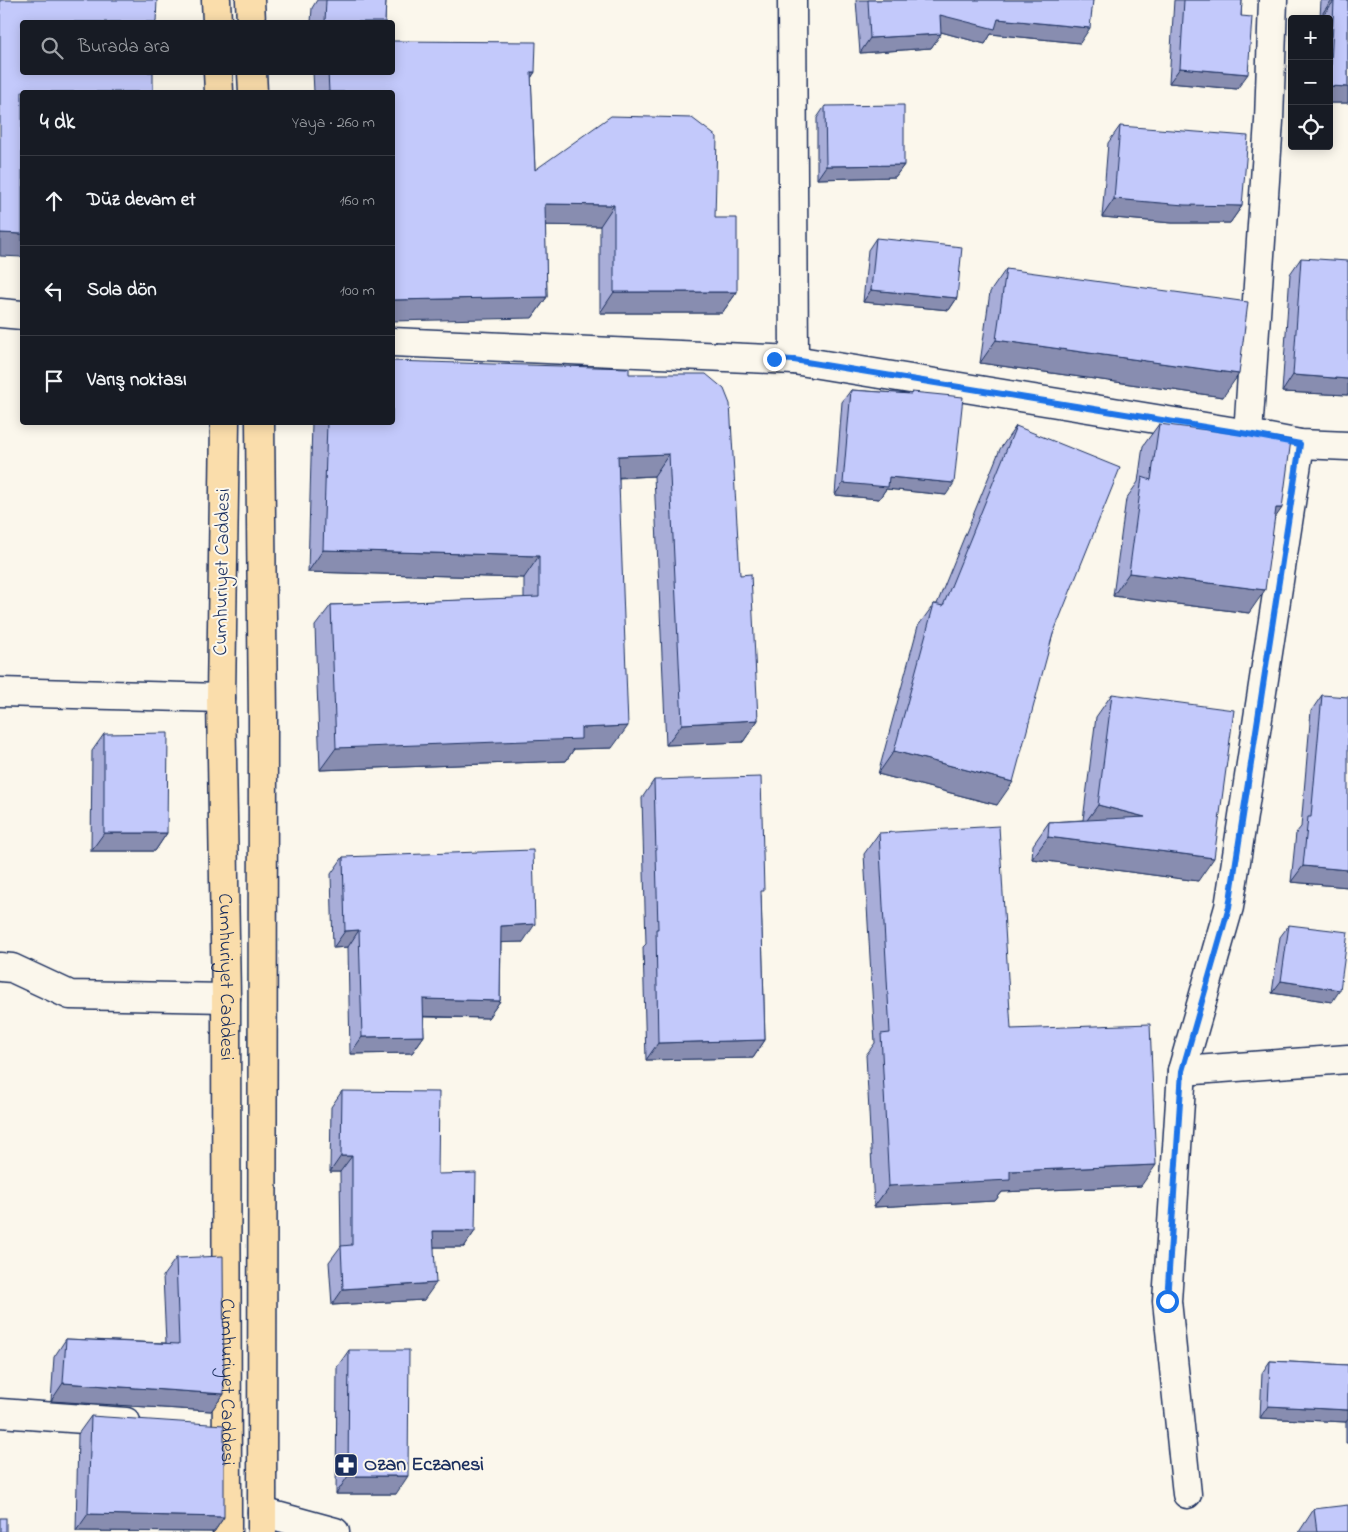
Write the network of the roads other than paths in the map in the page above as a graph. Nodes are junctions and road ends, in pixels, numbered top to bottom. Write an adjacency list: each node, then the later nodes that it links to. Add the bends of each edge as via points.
1 (216, 0): 5 (main road)
2 (250, 0): 6 (main road)
3 (792, 0): 14 (street)
4 (1273, 0): 17 (street, via 1269,121)
5 (217, 20)
6 (251, 20)
7 (218, 75): 9 (main road)
8 (252, 75): 10 (main road)
9 (219, 90)
10 (253, 90)
11 (0, 313): 12 (street)
12 (20, 315)
13 (395, 342): 14 (street)
14 (794, 360): 17 (street)
15 (225, 425): 21 (main road, Cumhuriyet Caddesi)
16 (260, 425): 29 (main road, Cumhuriyet Caddesi)
17 (1248, 434): 18 (street)
18 (1300, 444): 19 (street); 25 (street, via 1229,907)
19 (1348, 446)
20 (0, 692): 21 (street)
21 (221, 698): 23 (main road, Cumhuriyet Caddesi)
22 (0, 967): 23 (street, via 12,968 70,995)
23 (226, 998): 30 (main road, Cumhuriyet Caddesi, via 217,1428)
24 (1348, 1059): 25 (street)
25 (1182, 1071): 28 (street, via 1167,1301)
26 (0, 1413): 27 (street)
27 (148, 1423)
28 (1187, 1494)
29 (262, 1522): 31 (street)
30 (227, 1532)
31 (335, 1532)

